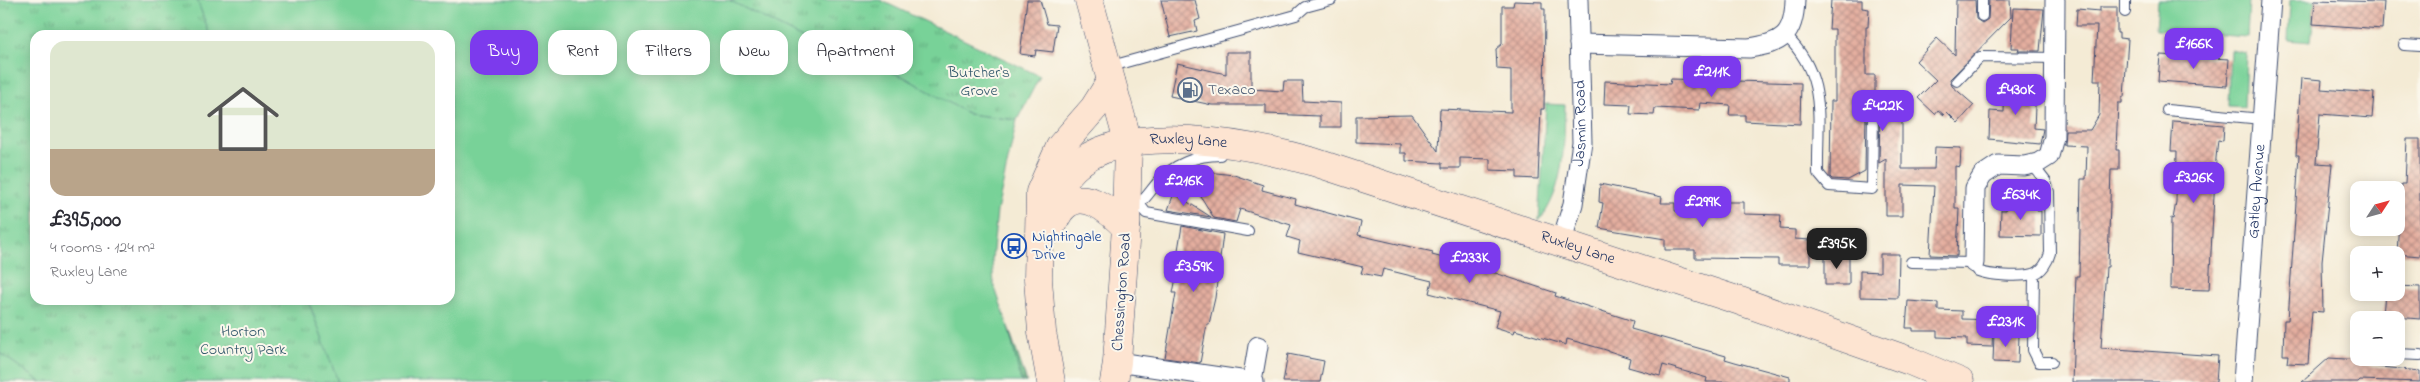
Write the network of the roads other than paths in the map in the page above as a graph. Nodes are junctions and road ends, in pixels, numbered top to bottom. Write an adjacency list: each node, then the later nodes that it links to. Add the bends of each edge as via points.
1 (1089, 0): 16 (main road, Chessington Road)
2 (1331, 0): 16 (lane, via 1305,7 1296,15)
3 (1578, 0): 12 (street, Jasmin Road)
4 (1795, 0): 11 (street, via 1791,28)
5 (1982, 0): 10 (lane)
6 (2056, 0): 15 (street)
7 (2126, 0): 9 (lane)
8 (2271, 0): 20 (street, Gatley Avenue)
9 (2125, 12)
10 (1982, 16)
11 (1786, 36): 12 (street, via 1768,45 1749,48); 19 (lane, via 1800,49 1814,78 1818,173 1829,186 1872,189)
12 (1579, 44): 29 (street, Jasmin Road, via 1582,142 1573,204)
13 (2404, 45): 14 (lane)
14 (2420, 46)
15 (2055, 58): 17 (lane, via 1980,57); 25 (street, via 2054,137 2049,156)
16 (1109, 74): 21 (main road, Chessington Road); 27 (main road, via 1094,108 1060,147 1040,192)
17 (1957, 81)
18 (2167, 110): 20 (lane)
19 (1873, 111)
20 (2262, 119): 42 (street, Gatley Avenue)
21 (1128, 142): 22 (main road, Ruxley Lane, via 1211,141); 26 (main road, Chessington Road); 27 (main road, via 1093,155 1075,168 1057,189)
22 (1269, 149): 24 (lane, via 1261,156); 29 (main road, Ruxley Lane)
23 (1227, 155): 26 (lane, via 1192,159 1171,171)
24 (1242, 157)
25 (2032, 164): 32 (street, via 1998,165 1982,174 1975,188); 33 (lane, via 2050,192 2050,253 2048,261)
26 (1131, 214): 28 (lane, via 1146,212); 30 (main road, via 1085,199 1073,202 1061,209 1048,232); 38 (main road, Chessington Road, via 1119,302)
27 (1040, 223): 30 (main road)
28 (1248, 231)
29 (1562, 243): 41 (main road, Ruxley Lane, via 1749,304)
30 (1038, 261): 39 (main road, via 1042,332)
31 (1911, 262): 32 (lane)
32 (1974, 263): 33 (lane, via 1978,271 1985,274)
33 (2034, 274): 37 (lane, via 2033,350 2040,362)
34 (1258, 346): 40 (street)
35 (2405, 354): 36 (lane)
36 (2420, 355)
37 (2052, 362)
38 (1116, 372): 40 (street)
39 (1051, 382)
40 (1253, 382)
41 (1960, 382)
42 (2242, 382)

